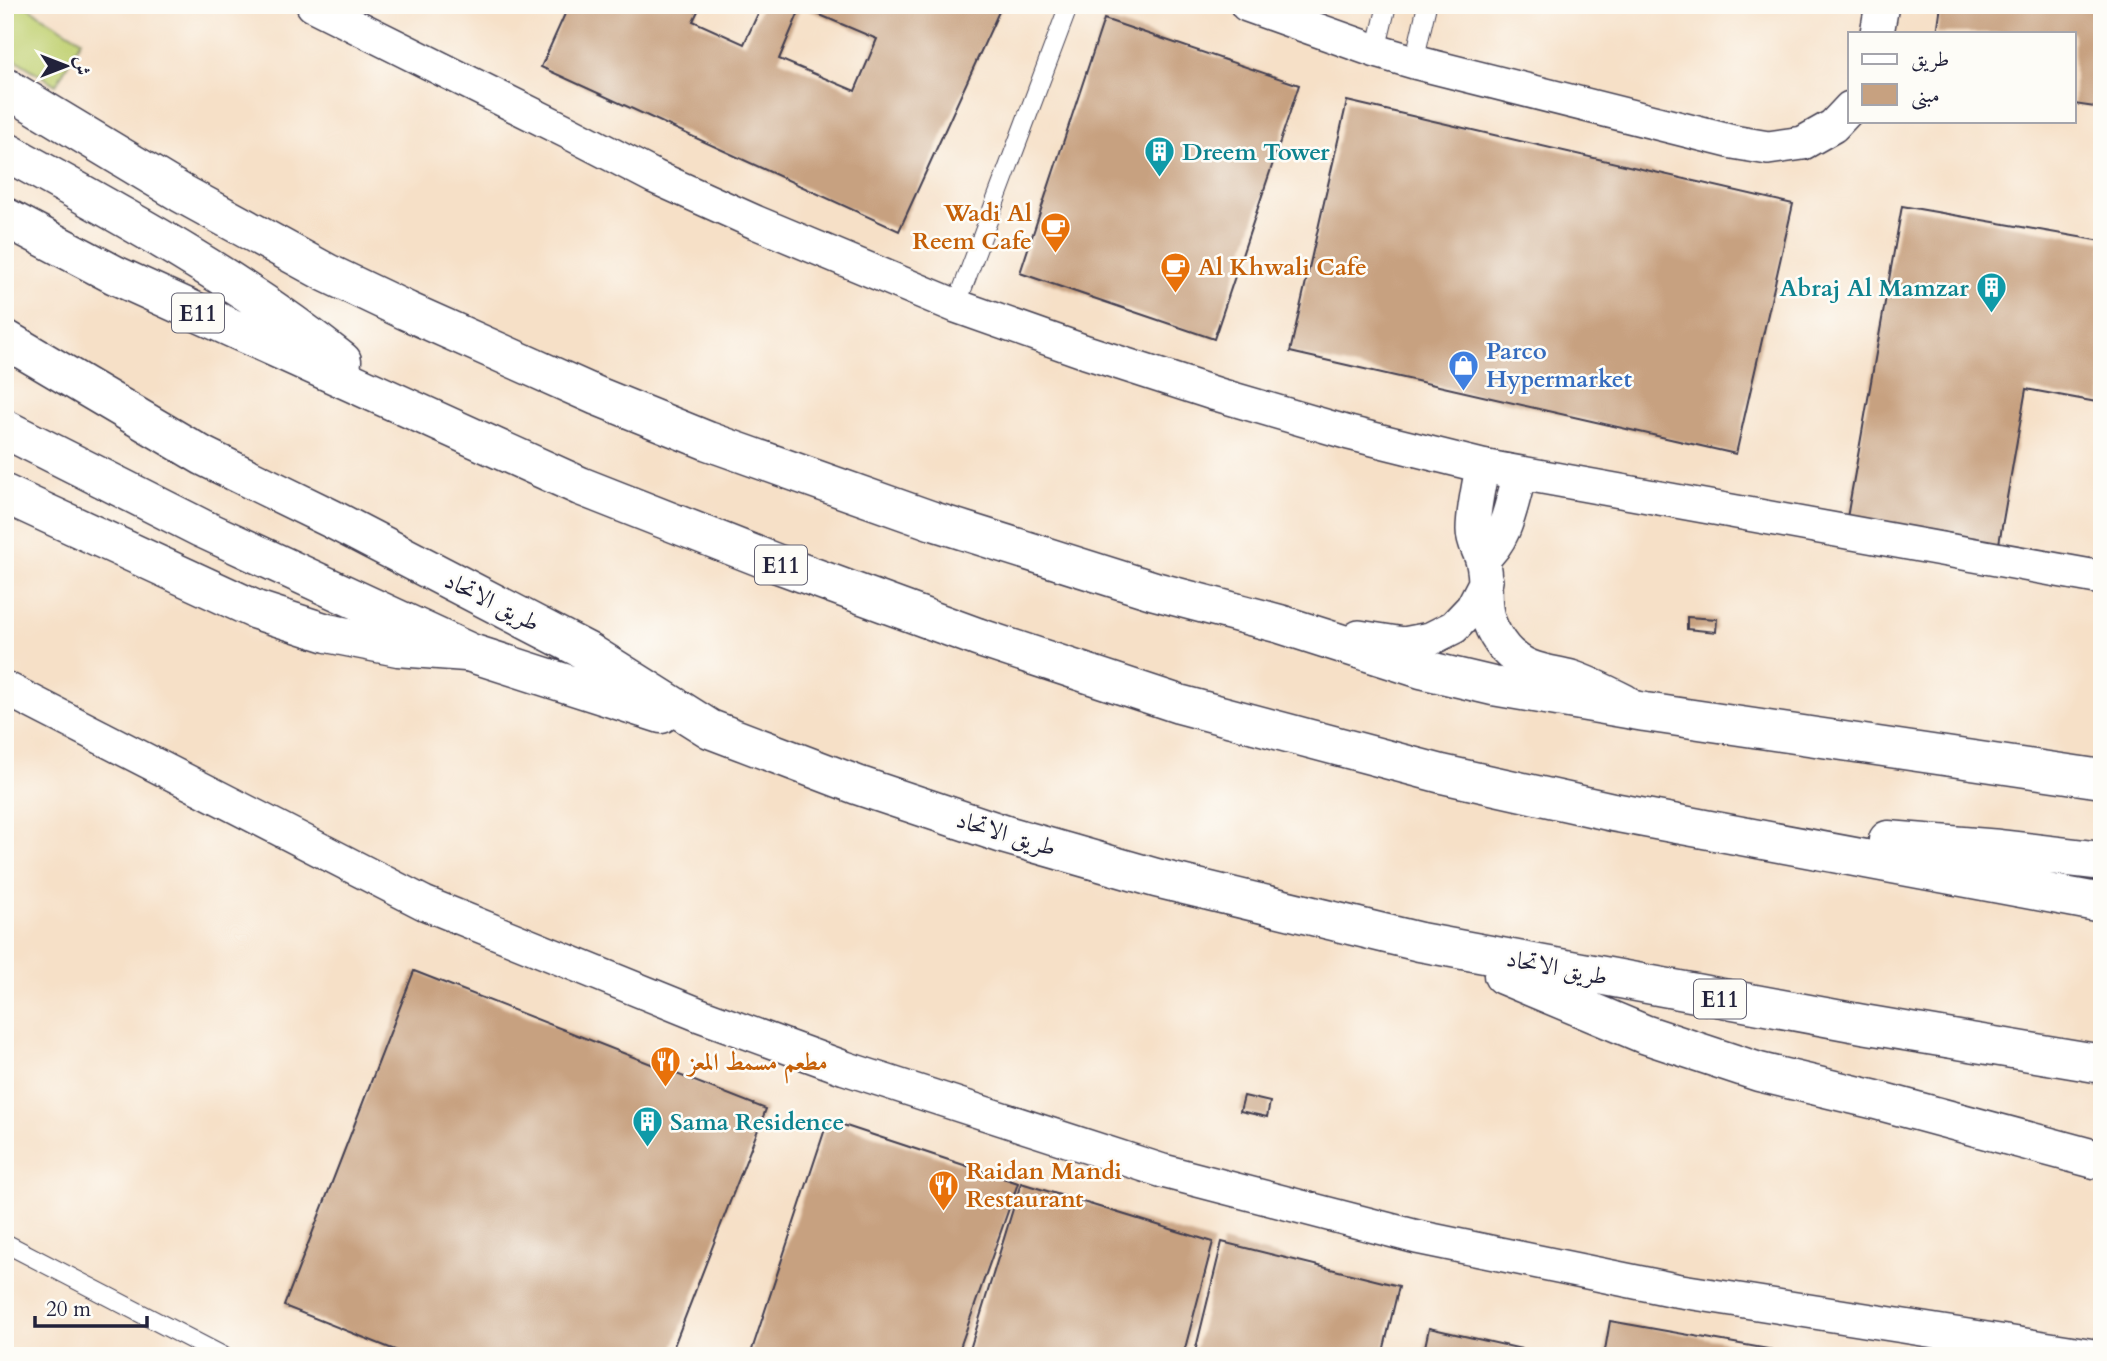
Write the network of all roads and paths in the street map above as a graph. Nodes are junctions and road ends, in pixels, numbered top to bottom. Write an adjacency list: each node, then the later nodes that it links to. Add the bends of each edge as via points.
1 (313, 5): 14 (street, via 655,177)
2 (1069, 5): 14 (lane)
3 (1247, 5): 8 (street)
4 (1387, 5): 8 (lane)
5 (1427, 5): 9 (lane)
6 (1882, 5): 7 (street)
7 (1877, 32)
8 (1376, 51): 9 (street)
9 (1413, 62): 11 (street, via 1768,148 1802,143 1833,126)
10 (5, 87): 23 (main road, via 181,193 327,273 597,396 933,521 1155,591)
11 (1848, 109)
12 (5, 151): 16 (main road, via 210,268)
13 (5, 217): 16 (main road, E11, via 115,275)
14 (956, 306): 18 (street, via 1216,394)
15 (5, 339): 27 (main road, طريق الاتحاد / E11, via 203,456 588,652)
16 (393, 401): 29 (main road, E11, via 580,486 766,559 977,637 1179,704 1443,774)
17 (5, 429): 24 (main road, via 201,528)
18 (1482, 466): 19 (street); 21 (street, via 1473,522)
19 (1520, 474): 21 (street, via 1500,541); 22 (street)
20 (5, 495): 24 (main road, via 256,610 327,633 386,645)
21 (1484, 570): 23 (street, via 1472,608 1454,627 1430,639 1404,644); 26 (street, via 1486,610 1497,637 1515,658 1541,671 1605,690)
22 (2102, 578)
23 (1280, 624): 26 (main road, via 1421,669)
24 (471, 653): 27 (main road)
25 (5, 688): 37 (street, via 424,903 700,1016 1163,1171 1417,1237 1675,1290)
26 (1645, 712): 28 (main road)
27 (710, 729): 32 (main road, طريق الاتحاد / E11, via 1006,835 1156,878)
28 (2102, 779)
29 (1773, 841): 30 (main road, via 1888,840); 31 (main road, E11)
30 (2102, 861)
31 (2102, 903)
32 (1420, 942): 33 (main road, طريق الاتحاد / E11); 34 (main road, via 1644,1034 1759,1072)
33 (2102, 1064)
34 (2102, 1161)
35 (5, 1242): 36 (lane)
36 (223, 1356)
37 (2094, 1356)

